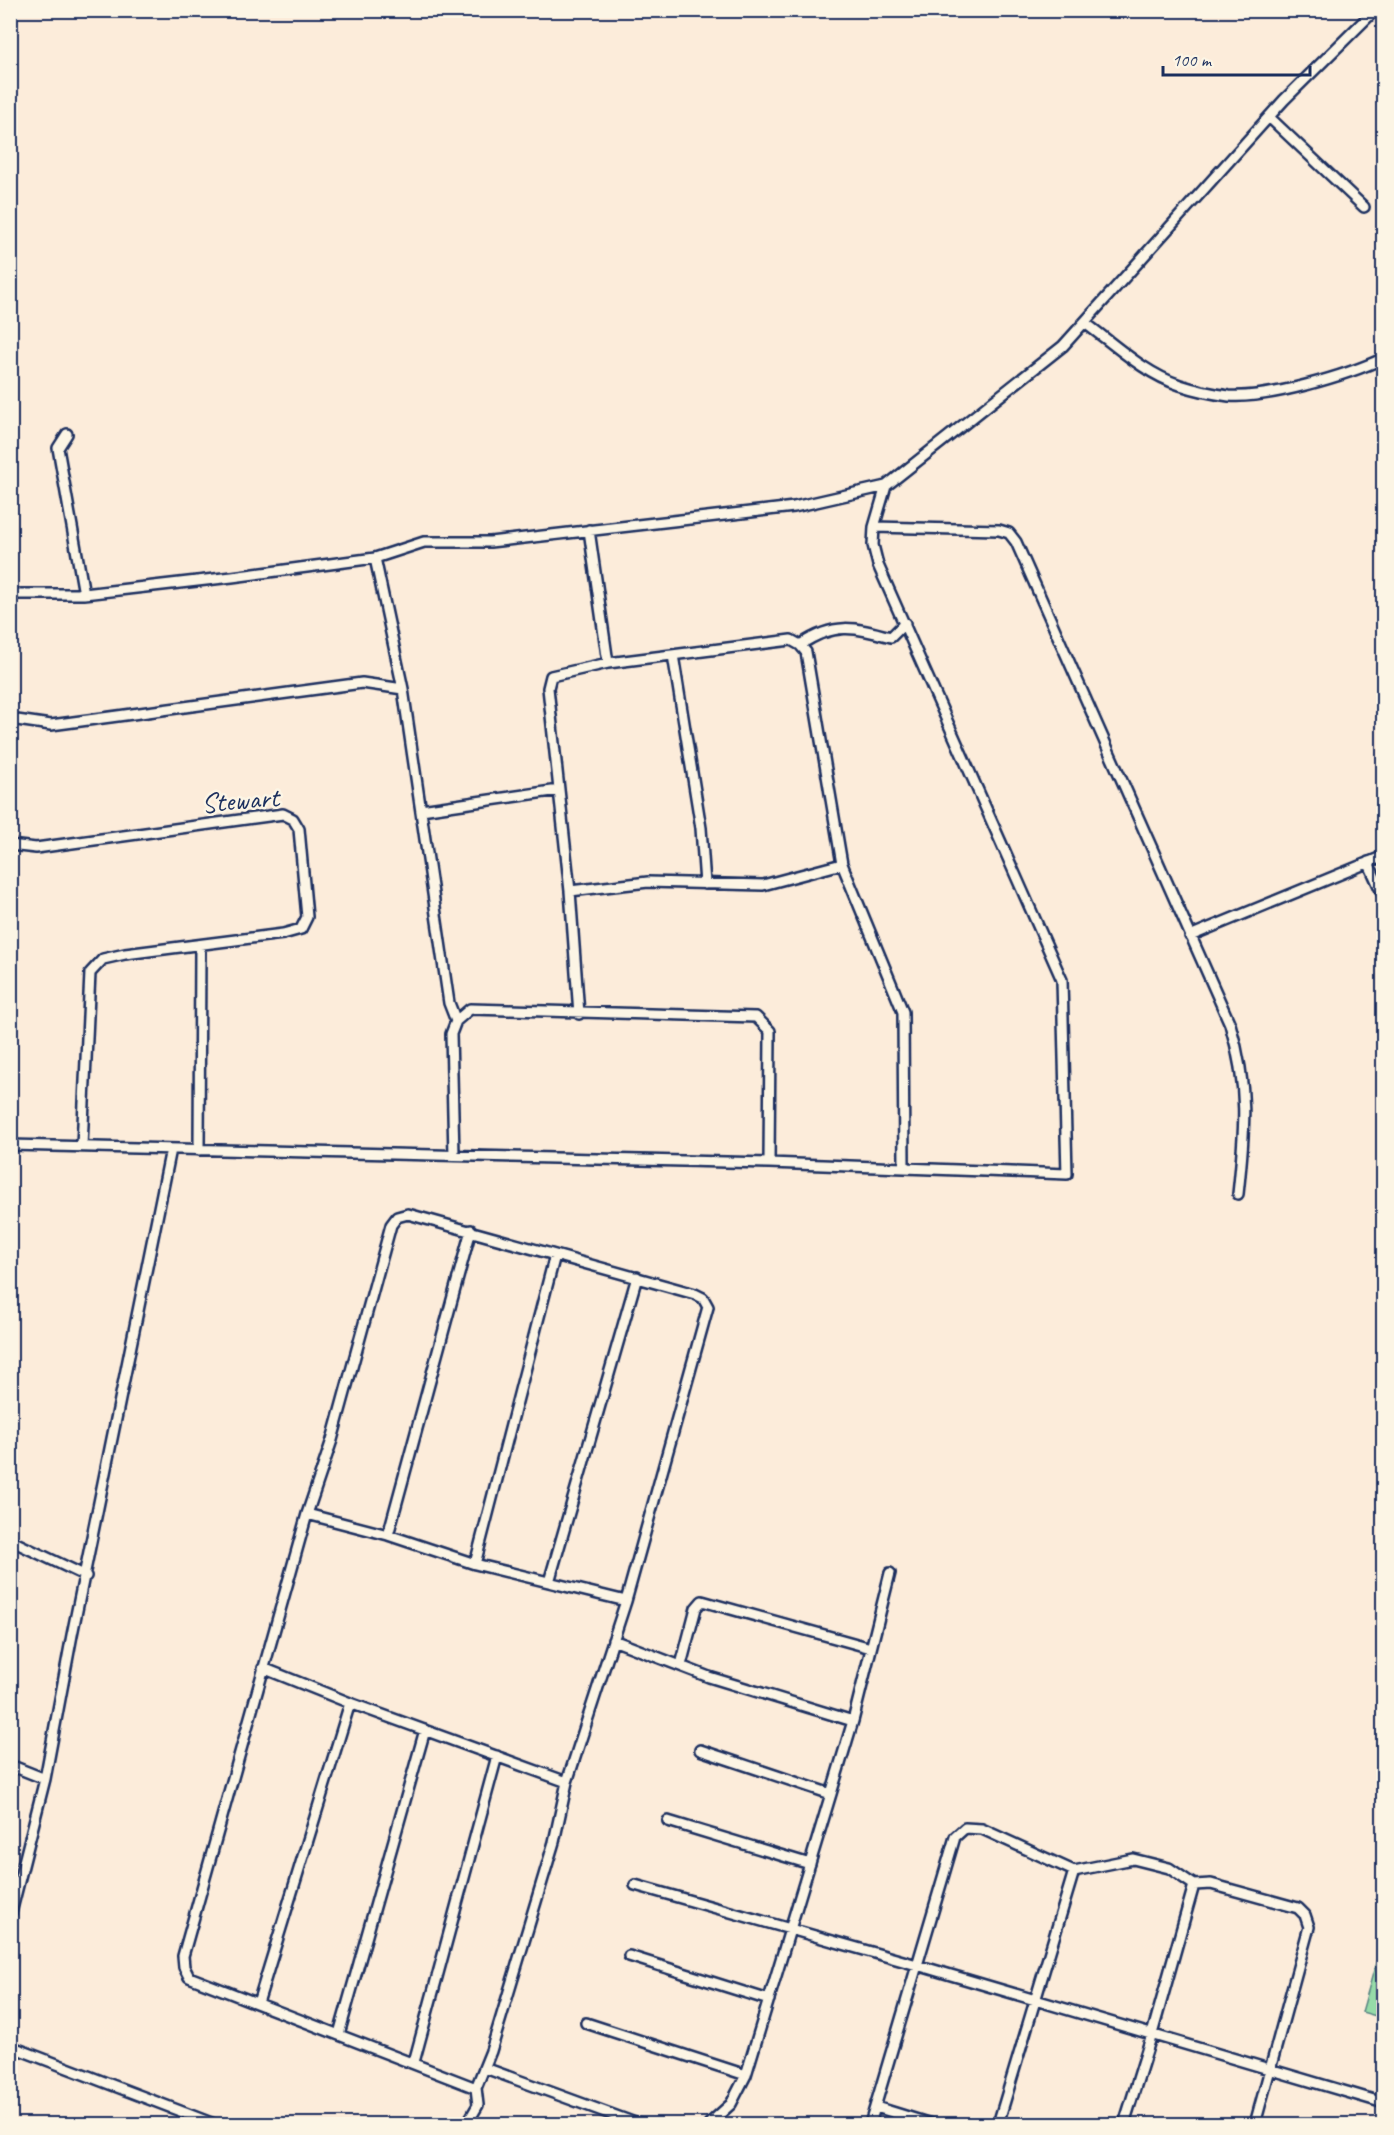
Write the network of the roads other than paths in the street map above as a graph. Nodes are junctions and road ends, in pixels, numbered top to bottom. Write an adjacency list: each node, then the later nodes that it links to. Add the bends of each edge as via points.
1 (1375, 10): 2 (street)
2 (1269, 117): 3 (street); 4 (street)
3 (1364, 207)
4 (1085, 323): 5 (street, via 1155,373 1180,385 1230,396 1288,389); 7 (street, via 1063,346)
5 (1383, 358)
6 (67, 434): 12 (street, via 58,448)
7 (886, 486): 8 (street); 9 (street, via 794,507)
8 (874, 527): 13 (street, via 878,565); 28 (street, via 999,530 1009,533 1016,542)
9 (590, 530): 10 (street, via 490,542 424,542); 16 (street)
10 (375, 558): 12 (street); 17 (street)
11 (10, 594): 12 (street)
12 (84, 594)
13 (905, 623): 14 (street, via 891,637 852,626 819,632); 38 (street, via 1062,980 1067,1174)
14 (800, 645): 15 (street, via 791,640); 24 (street, via 806,652)
15 (673, 655): 16 (street); 25 (street, via 701,828)
16 (608, 663): 19 (street, via 552,676 548,688)
17 (404, 689): 18 (street, via 362,683 51,725); 20 (street)
18 (10, 719)
19 (559, 790): 20 (street); 26 (street)
20 (421, 810): 31 (street, via 449,1003)
21 (10, 845): 29 (street, Stewart, via 36,848 284,814 293,819 299,830 308,917 301,929)
22 (1383, 856): 23 (street)
23 (1368, 862): 27 (street); 28 (street)
24 (842, 864): 25 (street, via 763,885); 38 (street, via 903,1012)
25 (705, 884): 26 (street, via 648,882)
26 (570, 891): 30 (street)
27 (1383, 897)
28 (1190, 936): 39 (street, via 1230,1024 1239,1054 1246,1103)
29 (200, 946): 33 (street, via 103,959 90,974); 35 (street)
30 (579, 1014): 31 (street, via 470,1009); 37 (street, via 756,1017 770,1031)
31 (456, 1021): 36 (street, via 451,1034)
32 (10, 1145): 33 (street)
33 (82, 1146): 34 (street)
34 (171, 1149): 35 (street); 48 (street)
35 (199, 1150): 36 (street)
36 (454, 1155): 37 (street)
37 (769, 1162): 38 (street)
38 (904, 1168)
39 (1238, 1194)
40 (471, 1230): 41 (street); 43 (street, via 408,1214 397,1217 391,1225 332,1440); 44 (street)
41 (555, 1255): 42 (street); 46 (street)
42 (637, 1277): 49 (street); 50 (street, via 695,1294 708,1307)
43 (307, 1514): 44 (street); 54 (street)
44 (388, 1535): 46 (street)
45 (10, 1540): 48 (street)
46 (475, 1564): 49 (street)
47 (890, 1573): 52 (street)
48 (86, 1576): 61 (street)
49 (549, 1582): 50 (street)
50 (626, 1601): 51 (street)
51 (613, 1640): 53 (street); 62 (street)
52 (871, 1648): 53 (street, via 702,1601 696,1608); 56 (street)
53 (681, 1665): 56 (street)
54 (263, 1668): 55 (street); 75 (street, via 183,1956 189,1977)
55 (350, 1703): 57 (street); 75 (street)
56 (852, 1721): 63 (street)
57 (425, 1730): 59 (street); 77 (street)
58 (700, 1750): 63 (street)
59 (497, 1756): 62 (street); 80 (street)
60 (10, 1765): 61 (street)
61 (45, 1779): 69 (street)
62 (567, 1782): 81 (street, via 554,1842)
63 (831, 1794): 65 (street)
64 (668, 1821): 65 (street)
65 (810, 1864): 70 (street)
66 (1074, 1871): 68 (street, via 1133,1859 1169,1868); 72 (street, via 982,1829 965,1828 955,1837); 73 (street)
67 (635, 1885): 70 (street)
68 (1194, 1885): 78 (street); 82 (street, via 1211,1884 1298,1908 1305,1915 1309,1927)
69 (10, 1917)
70 (790, 1929): 72 (street); 74 (street)
71 (629, 1956): 74 (street)
72 (917, 1965): 73 (street); 86 (street)
73 (1036, 1999): 78 (street); 93 (street)
74 (768, 2000): 83 (street)
75 (258, 2003): 77 (street)
76 (586, 2023): 83 (street)
77 (339, 2034): 80 (street)
78 (1152, 2034): 82 (street); 94 (street)
79 (10, 2046): 87 (street)
80 (414, 2062): 84 (street)
81 (485, 2068): 84 (street); 89 (street)
82 (1270, 2069): 85 (street); 95 (street)
83 (746, 2075): 90 (street, via 731,2104)
84 (476, 2088): 88 (street, via 478,2105)
85 (1383, 2103)
86 (876, 2107): 91 (street); 92 (street)
87 (214, 2124)
88 (467, 2124)
89 (638, 2124)
90 (709, 2124)
91 (870, 2124)
92 (930, 2124)
93 (998, 2124)
94 (1124, 2124)
95 (1256, 2124)

